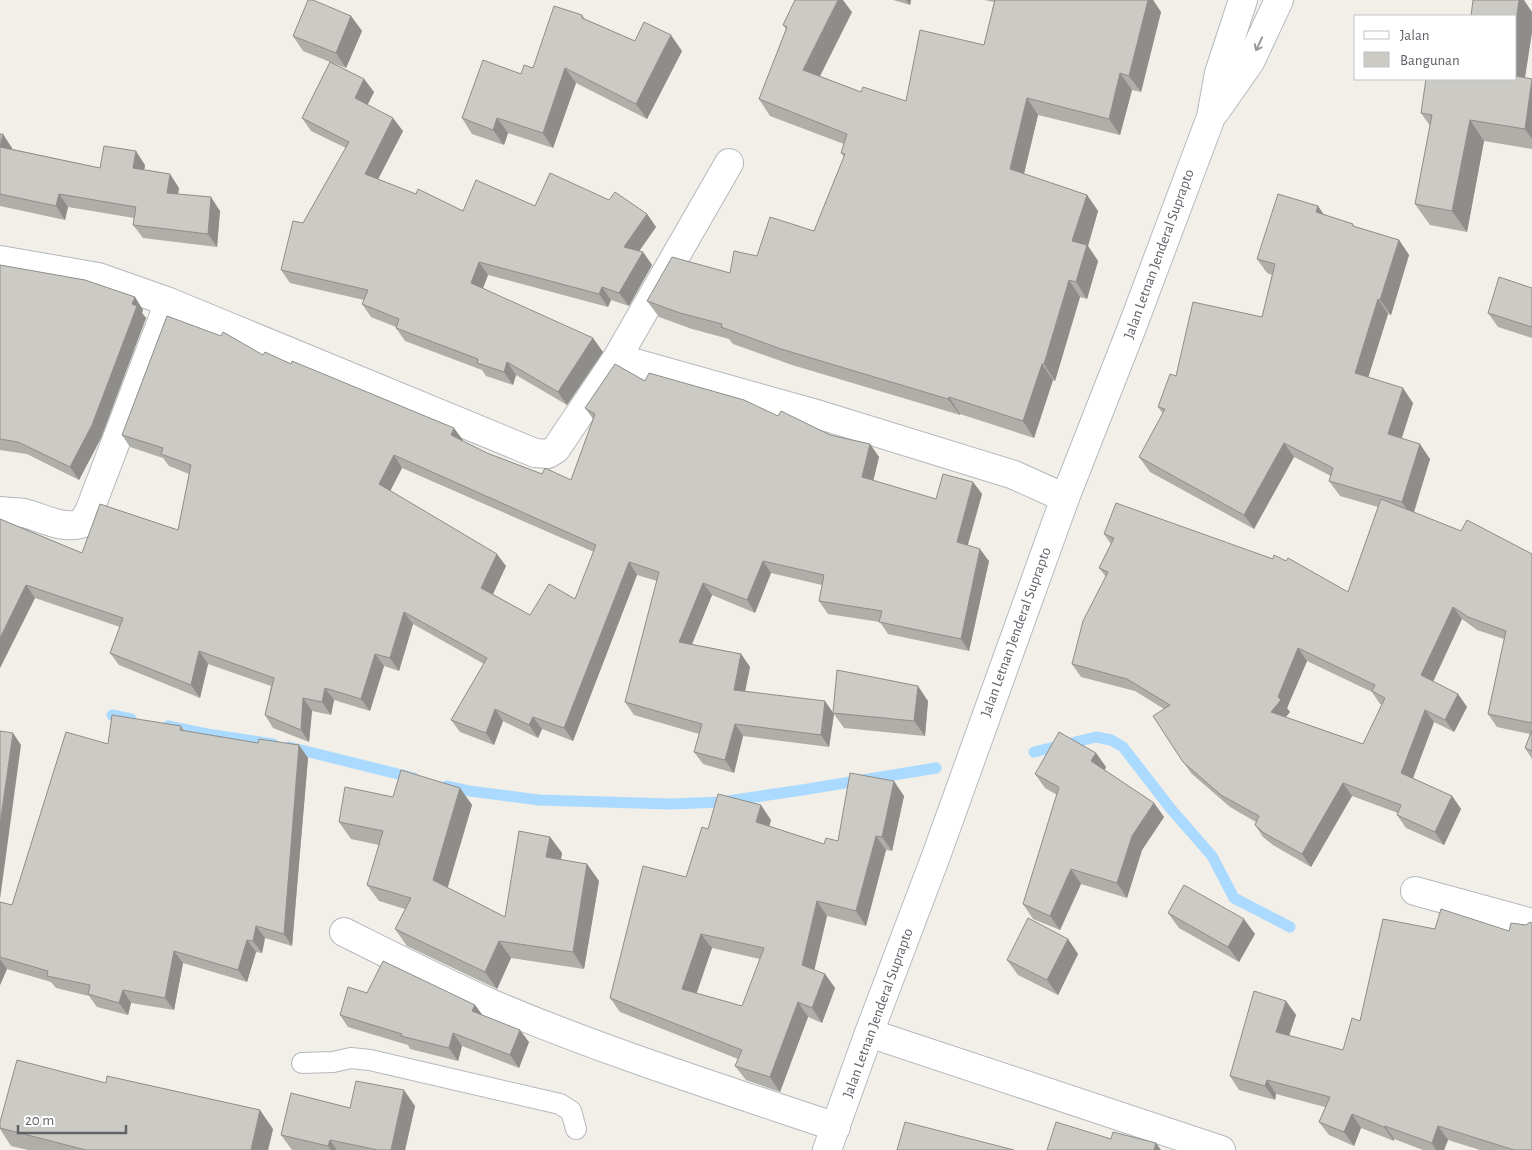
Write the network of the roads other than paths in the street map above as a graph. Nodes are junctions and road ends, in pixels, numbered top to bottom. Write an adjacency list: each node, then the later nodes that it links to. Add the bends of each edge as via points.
1 (1243, 0): 3 (street, Jalan Letnan Jenderal Suprapto, via 1219,73)
2 (1280, 0): 3 (street, Jalan Letnan Jenderal Suprapto, one-way to 3, via 1250,62)
3 (1211, 117): 8 (street, Jalan Letnan Jenderal Suprapto)
4 (729, 163): 7 (street)
5 (0, 260): 6 (street, via 98,277)
6 (169, 302): 7 (street, via 536,452 548,454 556,449); 9 (street, via 89,512 81,524 60,524 22,513)
7 (617, 358): 8 (street, via 820,415 1014,475)
8 (1065, 498): 13 (street, Jalan Letnan Jenderal Suprapto)
9 (0, 511)
10 (1415, 892): 11 (street)
11 (1532, 923)
12 (344, 932): 16 (street, via 490,1002)
13 (869, 1033): 16 (street, Jalan Letnan Jenderal Suprapto); 17 (street)
14 (302, 1063): 15 (lane, via 351,1058 370,1060 560,1104 571,1111)
15 (576, 1129)
16 (832, 1138)
17 (1221, 1150)

